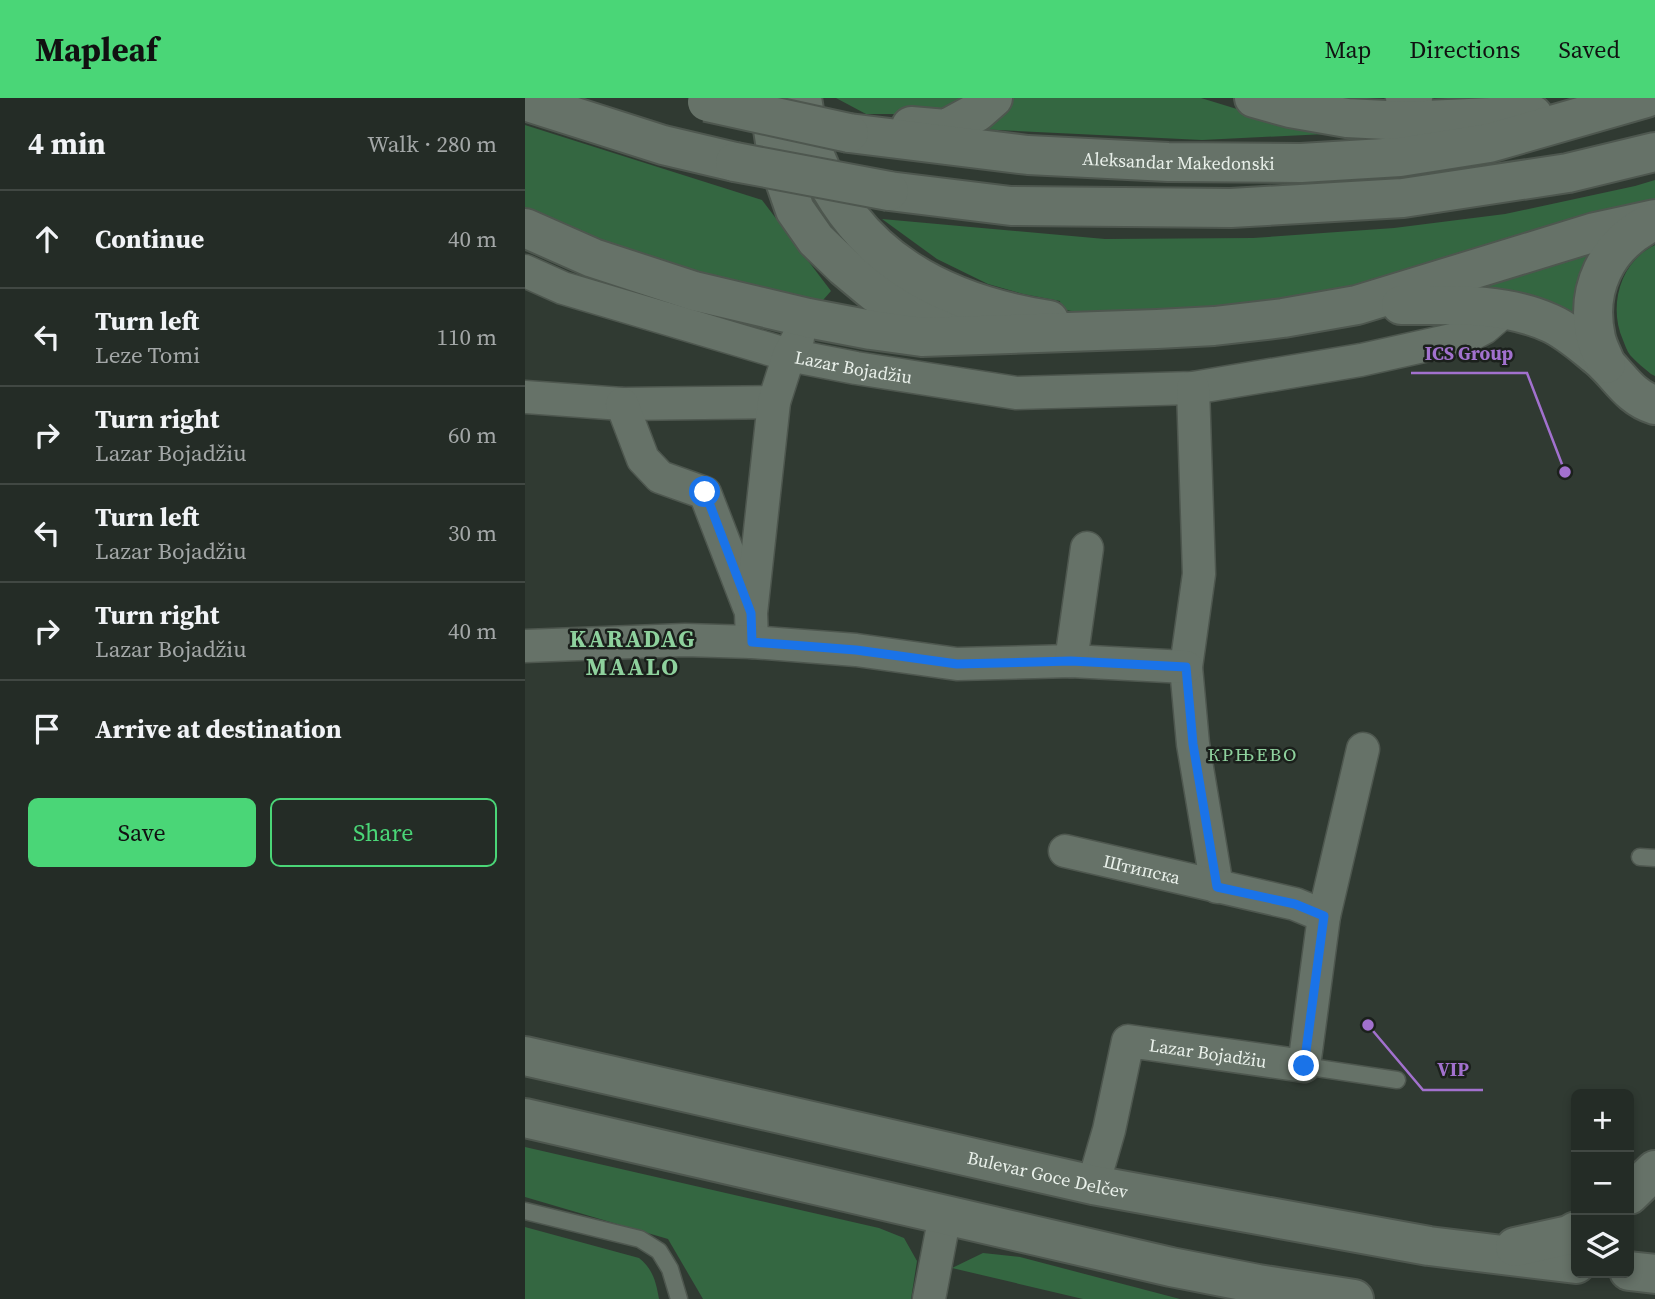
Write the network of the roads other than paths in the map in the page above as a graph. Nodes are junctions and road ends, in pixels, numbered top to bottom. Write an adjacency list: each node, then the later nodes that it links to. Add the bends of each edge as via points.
1 (768, 98): 20 (street, via 778,161 795,210 816,240 874,292 910,313)
2 (802, 98): 19 (street, via 812,148 828,186 856,226 901,267 955,296 992,307)
3 (993, 98): 11 (street, via 946,129 898,125)
4 (1254, 98): 10 (street, via 1347,118 1405,121)
5 (1402, 98): 6 (street)
6 (1416, 98)
7 (1646, 98): 10 (street, Aleksandar Makedonski)
8 (701, 99): 11 (street, Aleksandar Makedonski, bridge)
9 (525, 101): 12 (street, bridge, via 663,145 735,162 889,191 1011,206 1230,208 1403,198 1568,173)
10 (1608, 108): 11 (street, Aleksandar Makedonski, via 1489,143 1400,157 1301,163 1028,155)
11 (849, 134)
12 (1655, 152)
13 (1655, 220): 16 (street, via 1595,232); 22 (street, via 1618,247 1595,291 1596,341)
14 (525, 228): 18 (street, via 593,258 694,291)
15 (525, 271): 21 (street, Lazar Bojadžiu, via 563,288)
16 (1357, 305): 17 (street); 19 (street, via 1214,326)
17 (1505, 310): 22 (street, via 1550,323); 23 (street, Lazar Bojadžiu, via 1469,336 1361,360)
18 (808, 318): 20 (street, via 922,337); 21 (street)
19 (1114, 330): 20 (street)
20 (973, 336)
21 (789, 355): 23 (street, Lazar Bojadžiu, via 1016,393); 25 (street)
22 (1606, 364): 27 (street, via 1625,387)
23 (1193, 388): 32 (street, via 1199,574)
24 (525, 397): 26 (street)
25 (774, 402): 26 (street); 29 (street)
26 (622, 404): 29 (street, via 643,459 660,477 705,492)
27 (1655, 405)
28 (1087, 548): 31 (street)
29 (752, 628): 30 (street, via 685,639); 31 (street, via 856,650 957,664)
30 (525, 646)
31 (1071, 661): 32 (street)
32 (1186, 667): 35 (street, via 1193,744)
33 (1363, 749): 36 (street)
34 (1065, 851): 35 (street, Штипска)
35 (1217, 887): 36 (street, via 1295,904)
36 (1324, 916): 38 (street)
37 (525, 1056): 42 (street, Bulevar Goce Delčev)
38 (1304, 1066): 39 (lane); 42 (street, Lazar Bojadžiu, via 1128,1041)
39 (1397, 1080)
40 (525, 1118): 45 (street)
41 (1655, 1170): 43 (street)
42 (1093, 1185): 47 (street, Bulevar Goce Delčev)
43 (1634, 1190)
44 (525, 1210): 52 (lane, via 640,1239 659,1251)
45 (945, 1215): 51 (street); 53 (street)
46 (1571, 1234): 47 (street, via 1511,1248)
47 (1429, 1246): 48 (street, Bulevar Goce Delčev)
48 (1571, 1263)
49 (1634, 1272): 50 (street)
50 (1655, 1274)
51 (1258, 1284): 54 (street); 55 (street)
52 (679, 1299)
53 (929, 1299)
54 (1296, 1299)
55 (1354, 1299)

